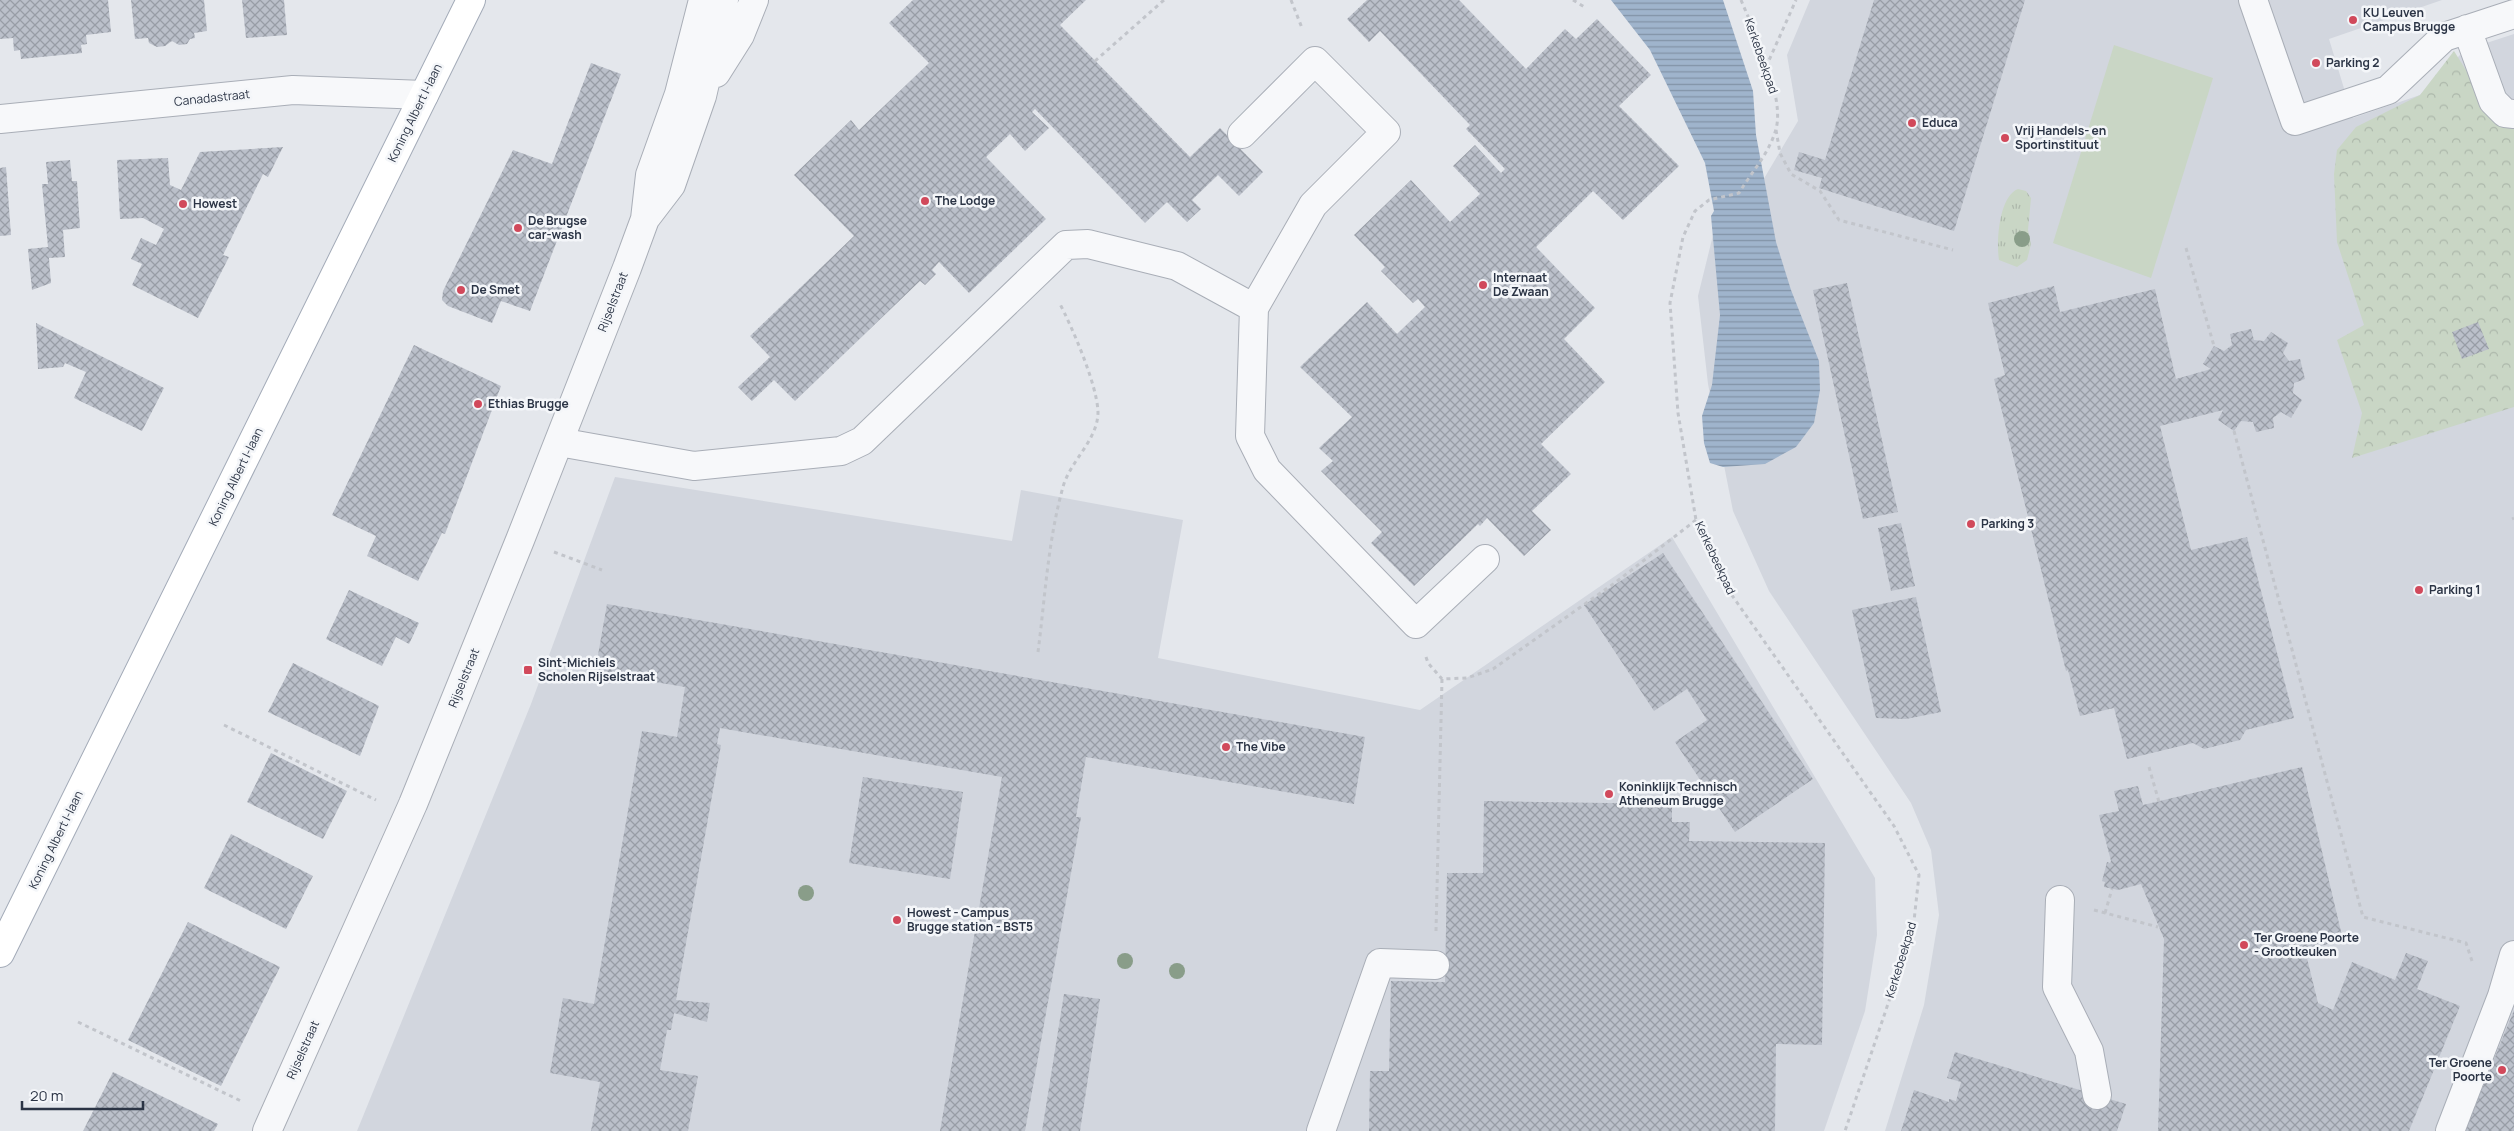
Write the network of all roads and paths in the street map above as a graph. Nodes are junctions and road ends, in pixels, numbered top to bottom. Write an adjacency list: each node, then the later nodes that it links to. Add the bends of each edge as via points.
1 (471, 0): 15 (main road, Koning Albert I-laan)
2 (703, 0): 21 (street, Rijselstraat, via 679,94 650,175)
3 (724, 0): 16 (street, Rijselstraat)
4 (754, 0): 16 (street, Rijselstraat, via 740,35)
5 (1164, 0): 13 (path)
6 (1574, 0): 10 (path)
7 (1741, 0): 14 (path, Kerkebeekpad)
8 (1796, 0): 14 (path)
9 (2253, 0): 12 (street, via 2295,121 2388,90 2444,37)
10 (1586, 8)
11 (2514, 14): 12 (street)
12 (2467, 29): 17 (street, via 2493,100 2504,114)
13 (1095, 62)
14 (1766, 67): 19 (path, Kerkebeekpad, via 1778,106)
15 (424, 96): 18 (street, Canadastraat, via 293,90); 44 (main road, Koning Albert I-laan)
16 (702, 96): 21 (street, Rijselstraat, via 671,185)
17 (2514, 114)
18 (0, 119)
19 (1776, 129): 23 (path, via 1780,152 1791,174 1820,191 1839,220); 29 (path, Kerkebeekpad, via 1739,193 1708,200 1696,211 1684,237 1670,304 1678,413)
20 (1242, 134): 25 (street, via 1315,61 1386,132 1313,205)
21 (645, 219): 28 (street, Rijselstraat)
22 (2186, 248): 26 (path)
23 (1953, 250)
24 (1042, 268): 25 (street, via 1066,245 1088,244 1177,266); 28 (street, via 862,441 841,451 694,466); 34 (path, via 1066,316 1095,394 1098,414 1092,434 1064,484 1057,511)
25 (1254, 308): 33 (street, via 1250,436 1266,470)
26 (2214, 346)
27 (2234, 431): 47 (path, via 2363,917 2466,943)
28 (559, 442): 30 (street, Rijselstraat)
29 (1696, 520): 35 (path, via 1616,582 1493,669 1466,678); 52 (path, Kerkebeekpad, via 1731,594 1894,826 1919,875 1913,930)
30 (520, 540): 32 (path); 39 (street, Rijselstraat)
31 (1485, 559): 33 (street)
32 (602, 570)
33 (1416, 624): 35 (path, via 1428,663)
34 (1038, 652)
35 (1442, 679): 46 (path)
36 (224, 725): 39 (path)
37 (2149, 767): 38 (path)
38 (2159, 802)
39 (407, 816): 50 (street, Rijselstraat)
40 (2112, 889): 42 (path)
41 (2060, 900): 42 (path); 49 (street, via 2057,987 2089,1051)
42 (2105, 913): 43 (path)
43 (2158, 927)
44 (0, 953)
45 (2514, 955): 53 (street, via 2502,996)
46 (1435, 964): 51 (street, via 1380,963)
47 (2475, 969)
48 (78, 1022): 50 (path)
49 (2097, 1095)
50 (270, 1124)
51 (1321, 1131)
52 (1845, 1131)
53 (2450, 1131)

